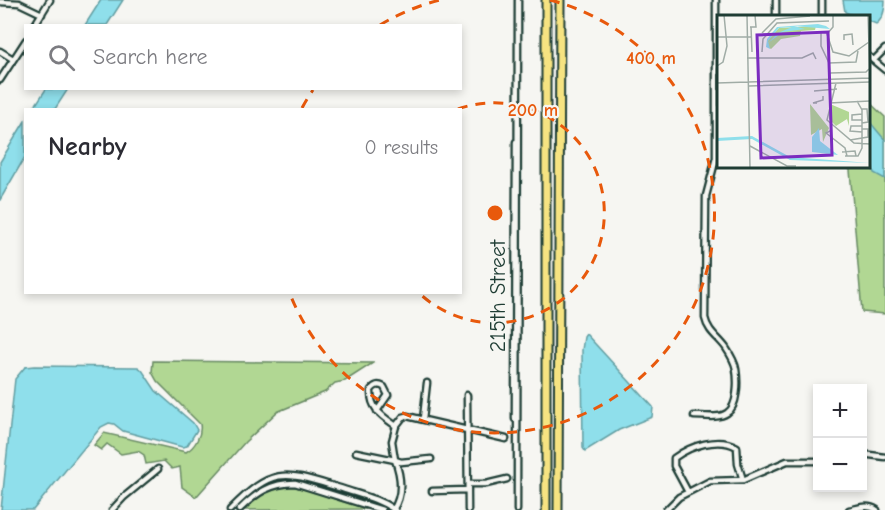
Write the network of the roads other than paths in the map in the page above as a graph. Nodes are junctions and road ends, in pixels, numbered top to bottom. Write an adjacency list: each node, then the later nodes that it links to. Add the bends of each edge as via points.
1 (50, 0): 7 (street)
2 (518, 0): 45 (street, 215th Street)
3 (546, 0): 46 (highway)
4 (560, 0): 47 (highway)
5 (716, 0): 20 (street, via 716,158 706,196 705,318 736,369 735,401 726,414)
6 (0, 2): 7 (street, via 20,3)
7 (42, 14): 8 (street)
8 (35, 24)
9 (24, 43): 13 (street)
10 (885, 49): 14 (street)
11 (0, 51): 13 (street)
12 (870, 57): 14 (street)
13 (13, 59): 16 (street)
14 (874, 60): 15 (street)
15 (885, 70)
16 (0, 80)
17 (427, 383): 21 (street)
18 (468, 395): 23 (street)
19 (377, 411): 19 (street, via 371,390 379,385 388,395); 22 (street)
20 (694, 416)
21 (423, 419): 22 (street, via 402,417); 23 (street)
22 (396, 426): 29 (street, via 392,441)
23 (468, 431): 24 (street); 34 (street)
24 (506, 439)
25 (356, 452): 29 (street)
26 (867, 455): 27 (street)
27 (885, 457)
28 (431, 459): 29 (street)
29 (395, 460): 43 (street, via 401,476)
30 (813, 461): 33 (street, via 778,463)
31 (158, 469): 39 (street)
32 (507, 479): 34 (street)
33 (743, 480): 36 (street, via 710,481); 36 (street, via 737,447 707,443 674,458)
34 (468, 487): 35 (street); 44 (street)
35 (432, 491)
36 (688, 492): 48 (street)
37 (375, 500): 38 (street); 40 (street, via 311,479 273,477 255,485); 43 (street)
38 (372, 508): 41 (street, via 295,483 268,487); 42 (street)
39 (112, 510)
40 (230, 510)
41 (240, 510)
42 (382, 510)
43 (394, 510)
44 (468, 510)
45 (517, 510)
46 (546, 510)
47 (558, 510)
48 (666, 510)
49 (849, 510): 50 (street, via 866,506)
50 (877, 510)

